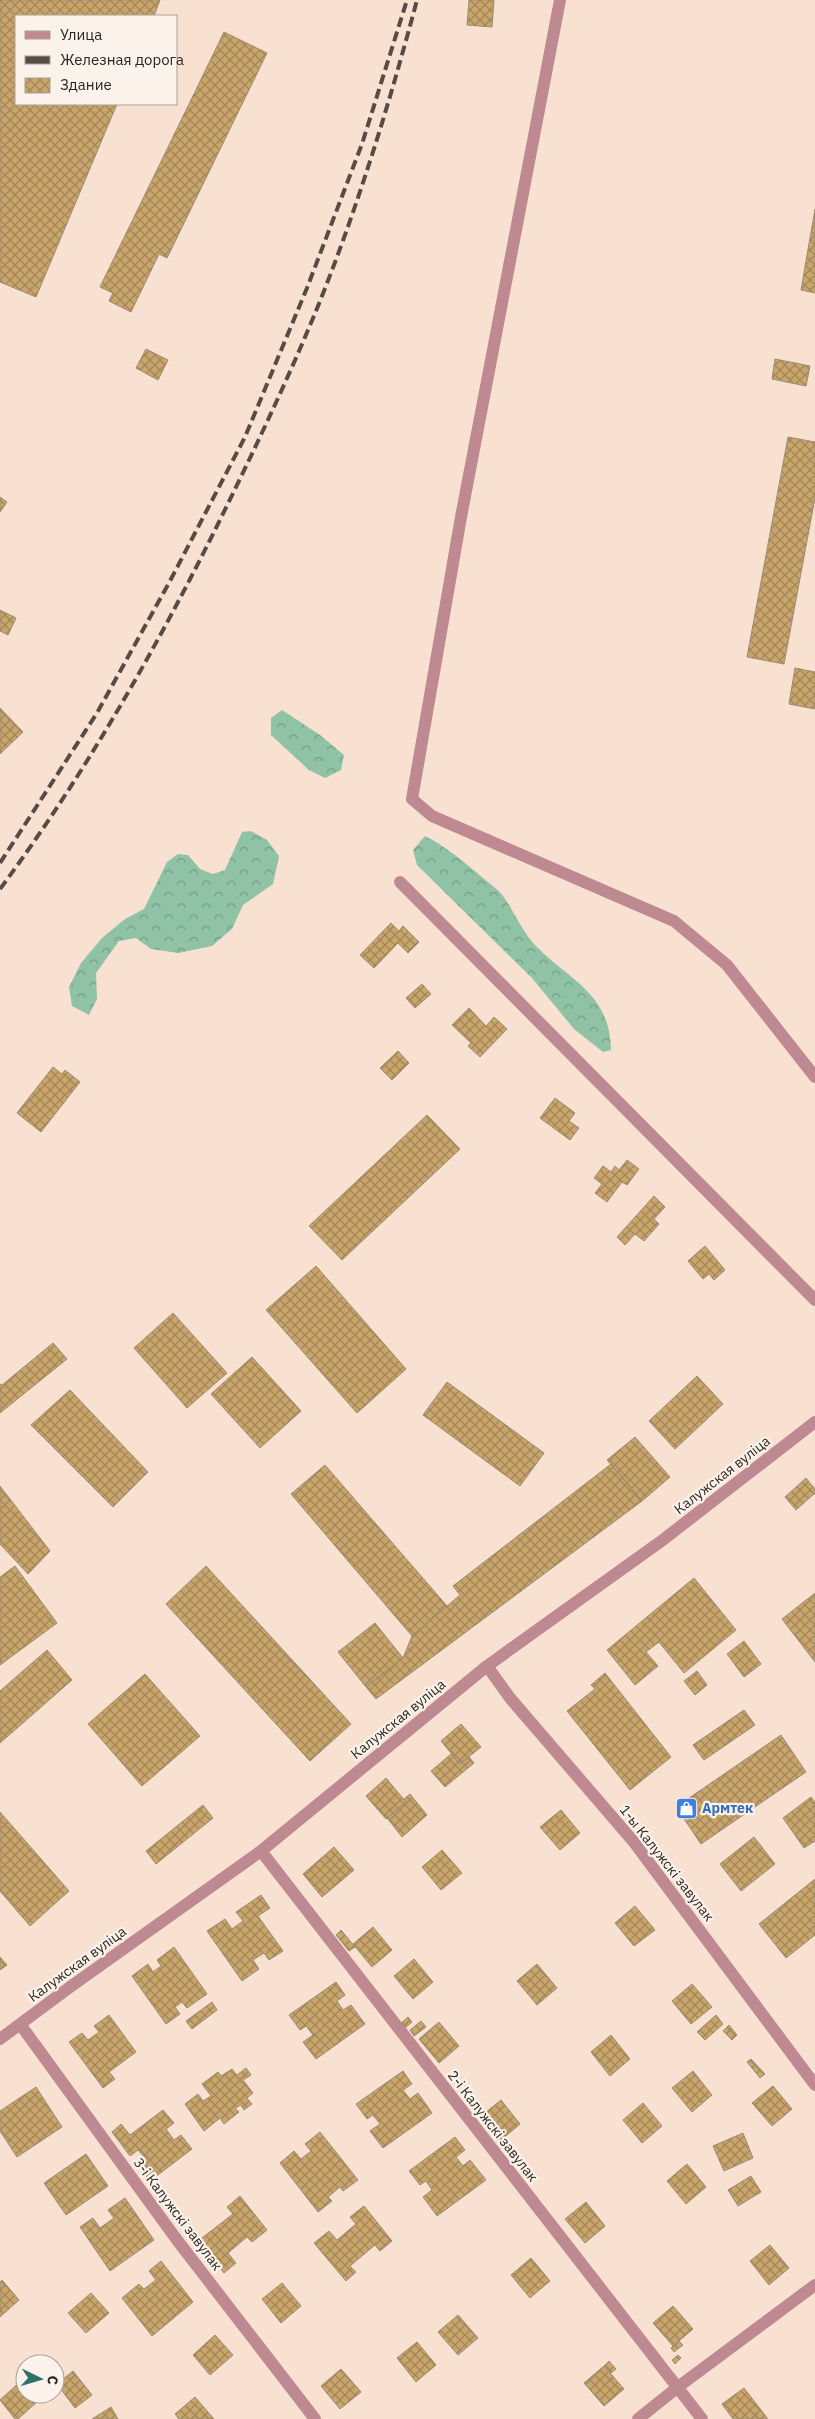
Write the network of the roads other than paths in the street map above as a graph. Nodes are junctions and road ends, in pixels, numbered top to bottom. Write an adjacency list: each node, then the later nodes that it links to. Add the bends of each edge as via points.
1 (560, 0): 3 (street, via 461,517 412,799 432,816 674,920 727,965)
2 (400, 882): 4 (street)
3 (815, 1077)
4 (815, 1300)
5 (815, 1422): 6 (street, Калужская вуліца, via 664,1539)
6 (487, 1666): 7 (street, Калужская вуліца); 10 (street, 1-ы Калужскі завулак, via 510,1698 633,1841)
7 (260, 1851): 8 (street, Калужская вуліца); 12 (street, 2-і Калужскі завулак)
8 (20, 2024): 9 (street, Калужская вуліца); 13 (street, 3-і Калужскі завулак, via 177,2240)
9 (0, 2039)
10 (815, 2085)
11 (815, 2285): 12 (street)
12 (678, 2387): 14 (street); 15 (street, 2-і Калужскі завулак)
13 (315, 2419)
14 (638, 2419)
15 (702, 2419)

